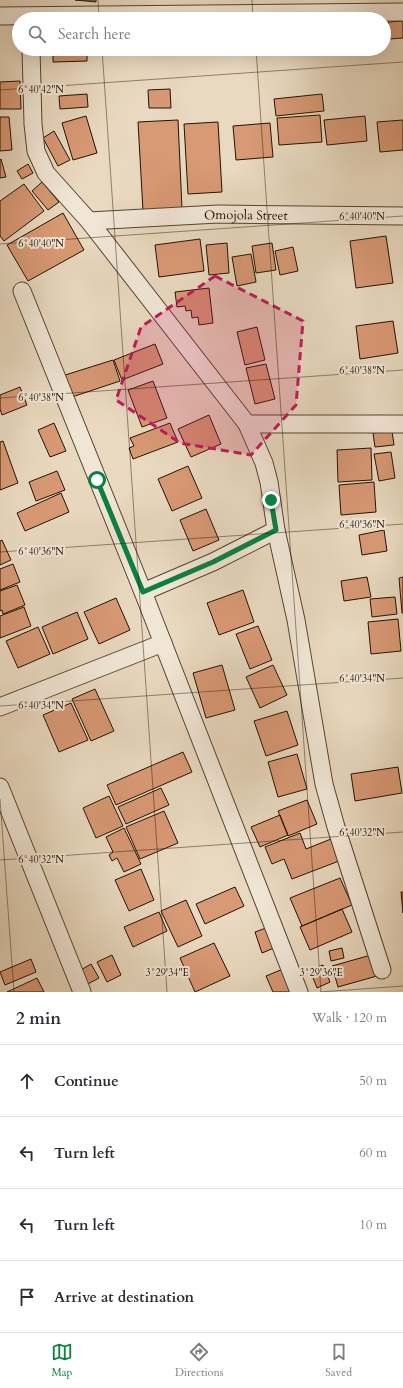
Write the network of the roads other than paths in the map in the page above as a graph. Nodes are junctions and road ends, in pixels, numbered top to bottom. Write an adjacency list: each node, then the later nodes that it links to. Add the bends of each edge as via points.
1 (359, 6): 2 (street); 3 (street)
2 (180, 12)
3 (403, 12)
4 (0, 16): 5 (street)
5 (12, 16)
6 (31, 56): 8 (street, via 36,152 46,174)
7 (403, 216): 8 (street, Omojola Street, via 218,214)
8 (89, 221): 10 (street)
9 (22, 291): 13 (street)
10 (247, 424): 11 (street); 12 (street, via 264,463)
11 (403, 424)
12 (276, 530): 13 (street, via 213,562); 17 (street, via 296,620 324,784)
13 (143, 592): 14 (street)
14 (163, 643): 15 (street); 19 (street)
15 (0, 707)
16 (0, 787): 18 (street)
17 (382, 970)
18 (82, 992)
19 (299, 992)

